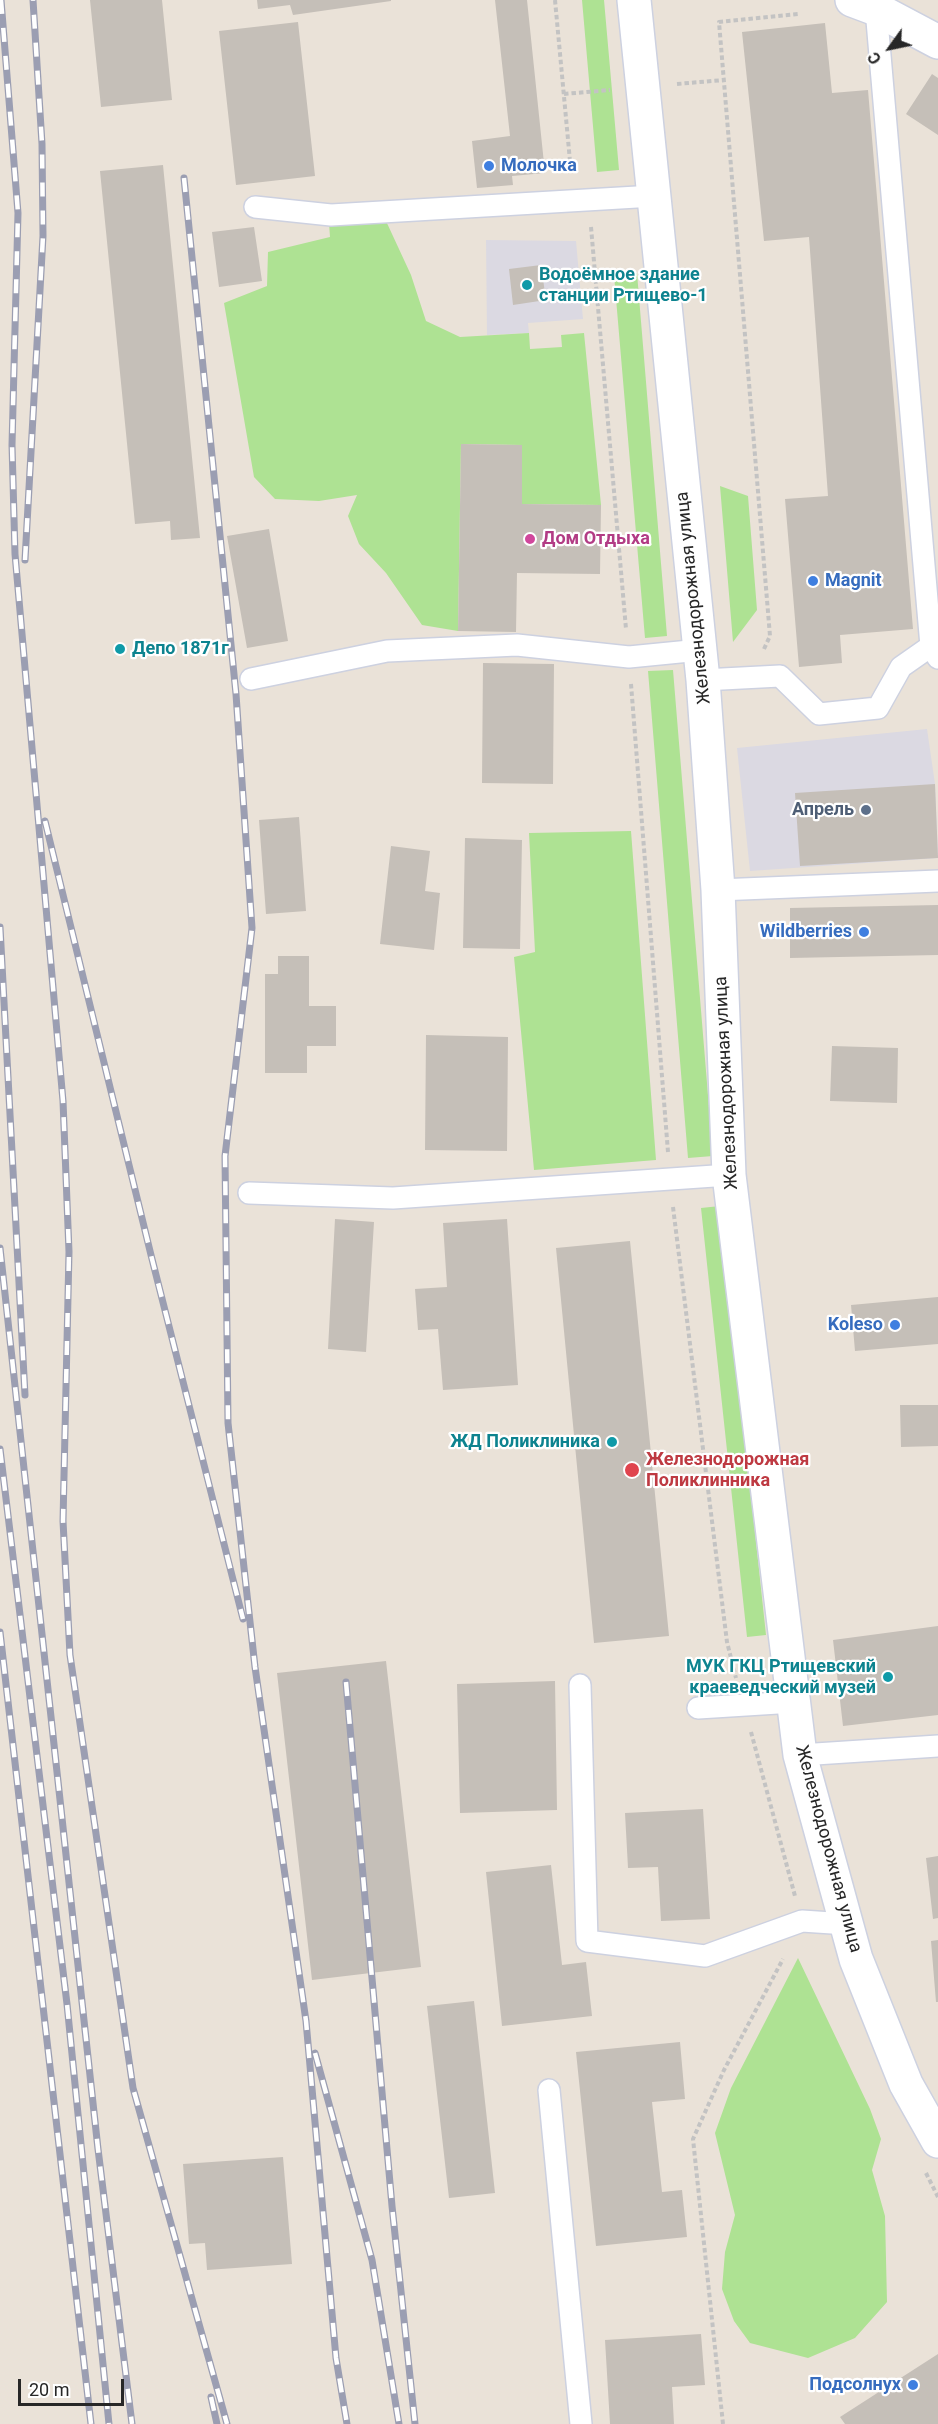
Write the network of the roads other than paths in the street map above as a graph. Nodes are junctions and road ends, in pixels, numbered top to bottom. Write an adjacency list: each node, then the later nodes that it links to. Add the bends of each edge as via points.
1 (634, 0): 4 (street, Железнодорожная улица)
2 (864, 4): 3 (street); 6 (lane)
3 (938, 42)
4 (654, 196): 5 (lane, via 331,214); 7 (street, Железнодорожная улица)
5 (255, 207)
6 (935, 652): 7 (lane, via 901,667 878,708 819,714 780,676 747,679)
7 (701, 665): 8 (lane, via 517,645 387,651); 10 (street, Железнодорожная улица)
8 (251, 679)
9 (938, 881): 10 (lane)
10 (718, 890): 11 (street, Железнодорожная улица)
11 (729, 1175): 12 (lane, via 393,1198); 14 (street, Железнодорожная улица)
12 (249, 1193)
13 (580, 1684): 18 (lane, via 587,1941 705,1956 802,1921)
14 (794, 1702): 15 (lane); 17 (street, Железнодорожная улица)
15 (698, 1708)
16 (938, 1746): 17 (lane)
17 (800, 1755): 18 (street, Железнодорожная улица)
18 (847, 1924): 20 (street, Железнодорожная улица, via 856,1959)
19 (549, 2090): 21 (lane)
20 (931, 2155)
21 (581, 2424)

